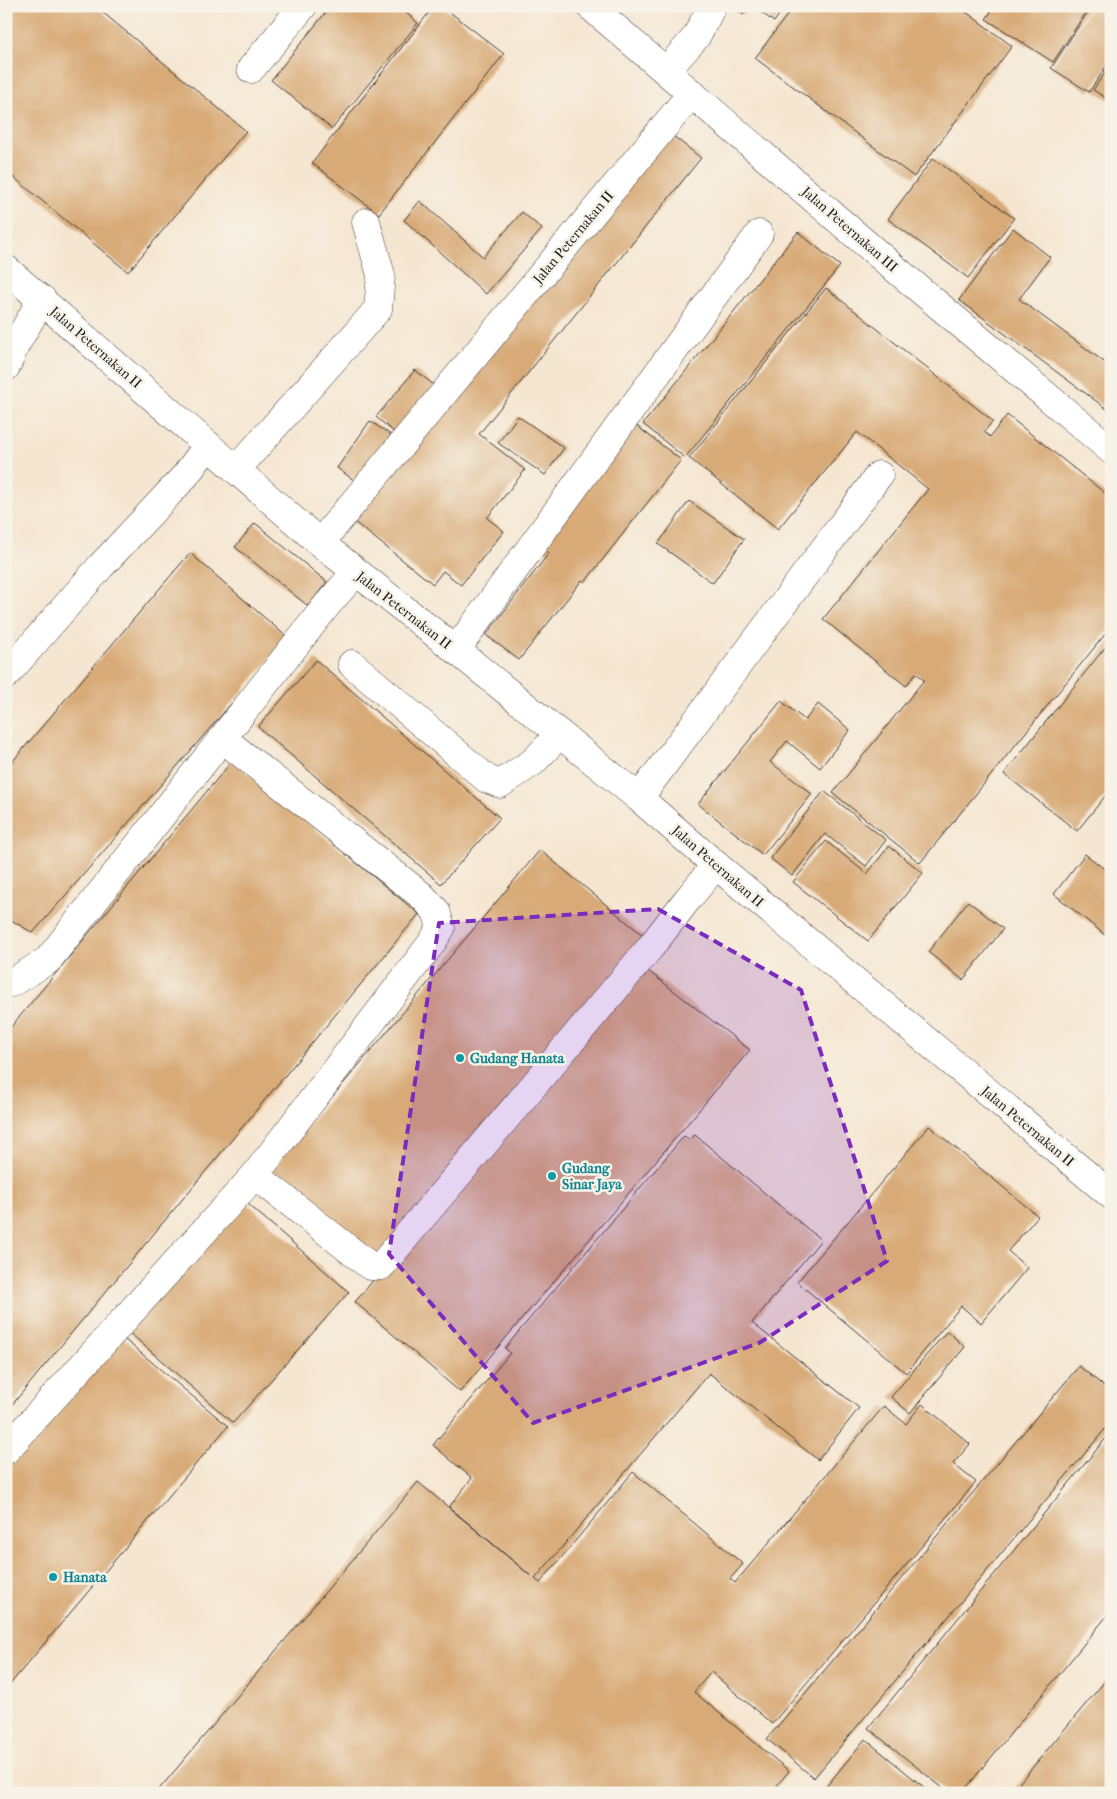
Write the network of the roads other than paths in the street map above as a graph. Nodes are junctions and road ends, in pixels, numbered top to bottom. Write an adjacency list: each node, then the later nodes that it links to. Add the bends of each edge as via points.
1 (303, 6): 4 (street)
2 (590, 6): 5 (street, Jalan Peternakan III)
3 (712, 6): 5 (street, via 696,37)
4 (251, 69)
5 (666, 71): 6 (street, Jalan Peternakan III)
6 (692, 93): 13 (street, Jalan Peternakan III); 16 (street, Jalan Peternakan II)
7 (366, 222): 14 (street, via 381,275 378,309)
8 (759, 234): 18 (street)
9 (6, 269): 10 (street, Jalan Peternakan II)
10 (42, 299): 11 (street); 12 (street, Jalan Peternakan II)
11 (6, 367)
12 (208, 446): 14 (street, Jalan Peternakan II); 20 (street, via 185,476)
13 (1111, 450)
14 (236, 470): 16 (street, Jalan Peternakan II)
15 (879, 475): 23 (street)
16 (320, 543): 17 (street, Jalan Peternakan II)
17 (356, 572): 18 (street, Jalan Peternakan II); 22 (street)
18 (456, 650): 21 (street, Jalan Peternakan II)
19 (352, 664): 21 (street, via 487,779 500,784 533,762)
20 (6, 675)
21 (560, 734): 23 (street, Jalan Peternakan II)
22 (223, 739): 25 (street, via 48,960 11,983); 26 (street, via 422,896 436,911 441,928)
23 (639, 798): 24 (street, Jalan Peternakan II)
24 (716, 865): 26 (street, via 381,1266 370,1266); 27 (street, Jalan Peternakan II)
25 (6, 981)
26 (255, 1175): 28 (street)
27 (1111, 1195)
28 (6, 1450)

